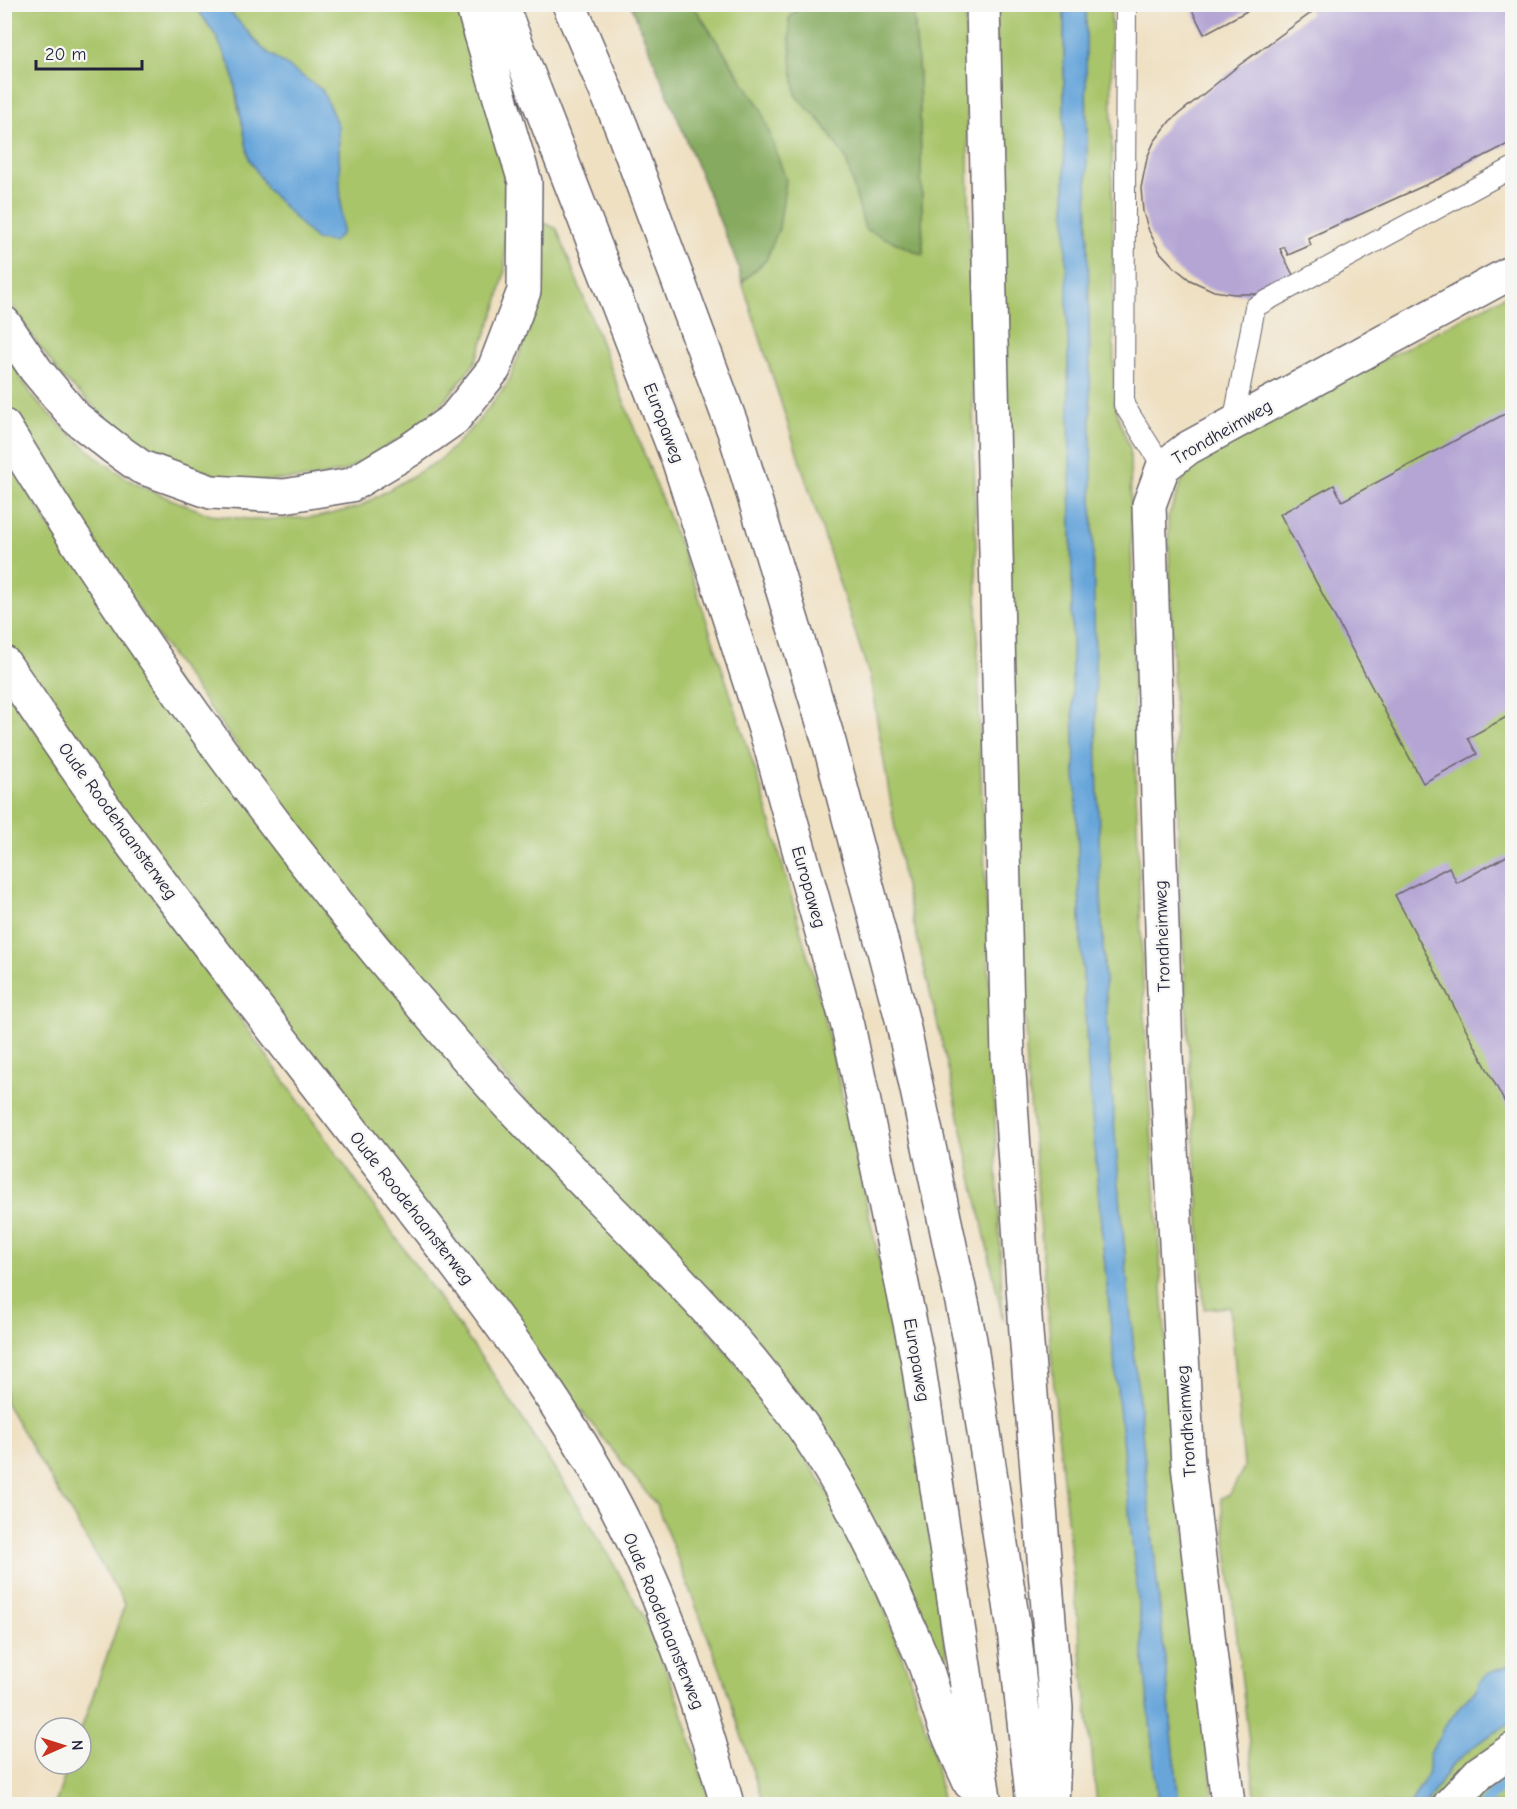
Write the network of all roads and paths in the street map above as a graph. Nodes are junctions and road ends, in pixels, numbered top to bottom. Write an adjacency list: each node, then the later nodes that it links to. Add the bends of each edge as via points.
1 (472, 4): 8 (main road, via 525,182 524,291 494,369 454,419 411,449 351,485 284,495 211,492 141,467 76,418)
2 (501, 4): 16 (main road, Europaweg, via 678,459 770,745 848,1026 917,1356)
3 (569, 4): 17 (main road, via 621,126 735,434 829,742 902,1019 970,1340 1014,1630)
4 (983, 4): 18 (main road, via 1008,1057 1056,1708)
5 (1126, 4): 11 (lane, via 1124,405)
6 (1512, 168): 9 (lane, via 1255,307)
7 (1512, 272): 9 (main road, Trondheimweg)
8 (4, 323)
9 (1233, 424): 11 (main road, Trondheimweg, via 1188,448)
10 (4, 426): 15 (main road, via 120,607 247,788 367,939 494,1089 724,1328 806,1431 884,1571)
11 (1163, 467): 19 (main road, Trondheimweg, via 1149,505 1166,1056 1188,1465)
12 (4, 663): 14 (main road, Oude Roodehaansterweg, via 100,802 480,1296 561,1412 627,1527 654,1588 683,1660)
13 (1512, 1750): 20 (main road, via 1480,1772)
14 (727, 1804)
15 (979, 1804)
16 (985, 1804)
17 (1033, 1804)
18 (1052, 1804)
19 (1228, 1804)
20 (1450, 1804)

